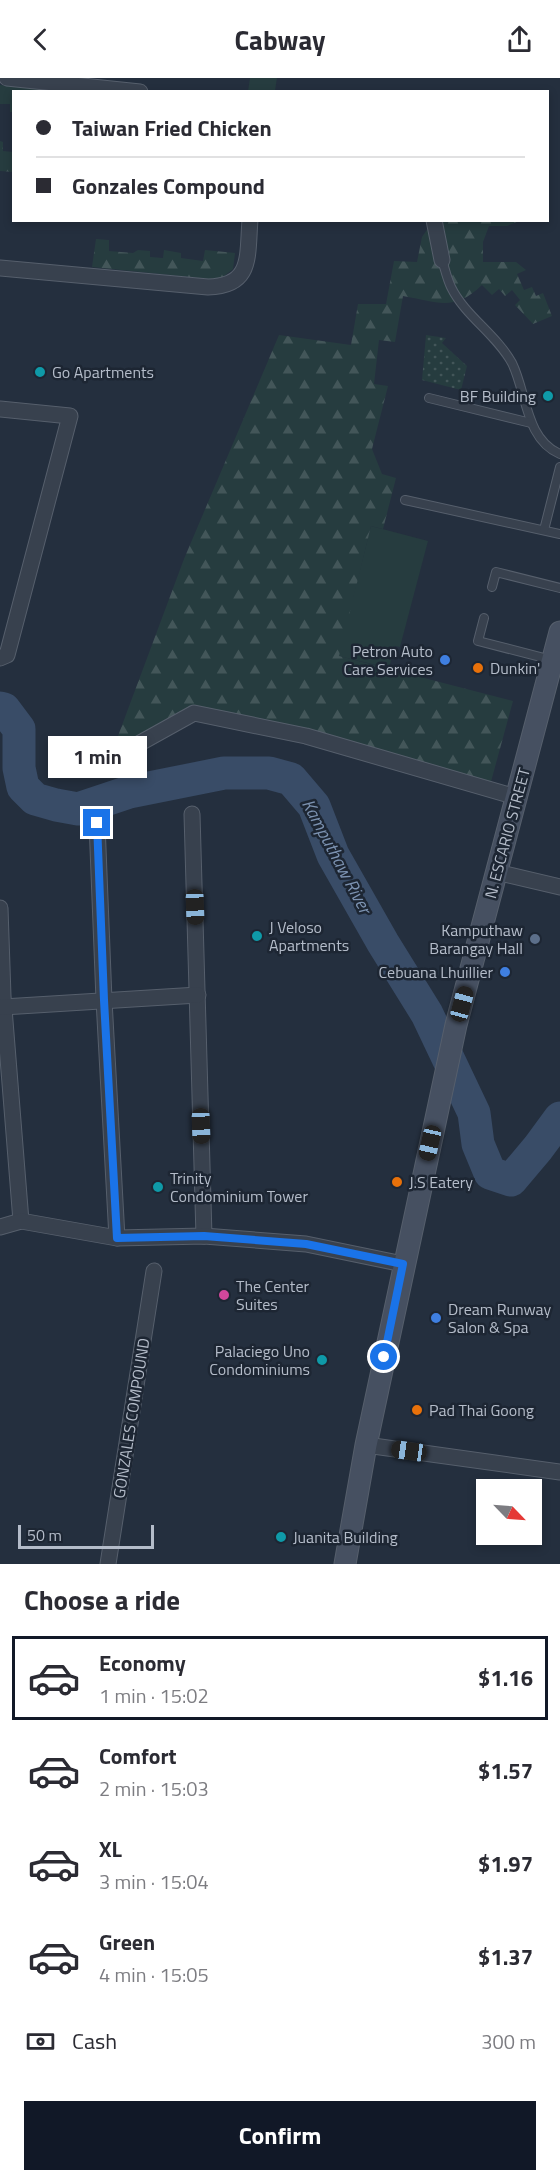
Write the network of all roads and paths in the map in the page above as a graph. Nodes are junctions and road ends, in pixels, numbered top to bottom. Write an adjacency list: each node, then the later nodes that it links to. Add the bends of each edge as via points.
1 (7, 78): 2 (street)
2 (121, 90)
3 (250, 222): 6 (street, via 244,271 225,286)
4 (434, 222): 5 (street)
5 (442, 260): 9 (lane, via 460,301 512,364)
6 (0, 268)
7 (429, 398): 9 (lane)
8 (0, 409): 19 (street, via 70,416 7,655)
9 (531, 423): 10 (lane, via 541,440)
10 (560, 454)
11 (560, 467): 13 (lane)
12 (405, 500): 13 (lane)
13 (544, 530): 14 (lane)
14 (560, 534)
15 (492, 587): 16 (lane, via 496,572)
16 (560, 588)
17 (484, 618): 20 (lane, via 478,641)
18 (560, 632): 20 (main road, N. ESCARIO STREET)
19 (0, 658)
20 (554, 665): 22 (main road, N. ESCARIO STREET)
21 (115, 757): 22 (street, via 194,713 306,736)
22 (516, 797): 25 (main road, N. ESCARIO STREET)
23 (192, 814): 28 (street)
24 (97, 823): 29 (street)
25 (496, 872): 26 (street); 35 (main road, N. ESCARIO STREET, via 456,1025)
26 (560, 886)
27 (0, 908): 30 (street)
28 (198, 995): 29 (street); 33 (street)
29 (104, 1000): 30 (street); 34 (street)
30 (3, 1007): 31 (street)
31 (21, 1221): 32 (street); 34 (street)
32 (0, 1227)
33 (204, 1236): 34 (street); 35 (street, via 306,1244)
34 (117, 1238)
35 (403, 1264): 37 (main road, N. ESCARIO STREET)
36 (154, 1271): 39 (street, GONZALES COMPOUND)
37 (366, 1445): 38 (street); 40 (main road, N. ESCARIO STREET)
38 (560, 1472)
39 (108, 1564)
40 (345, 1564)

